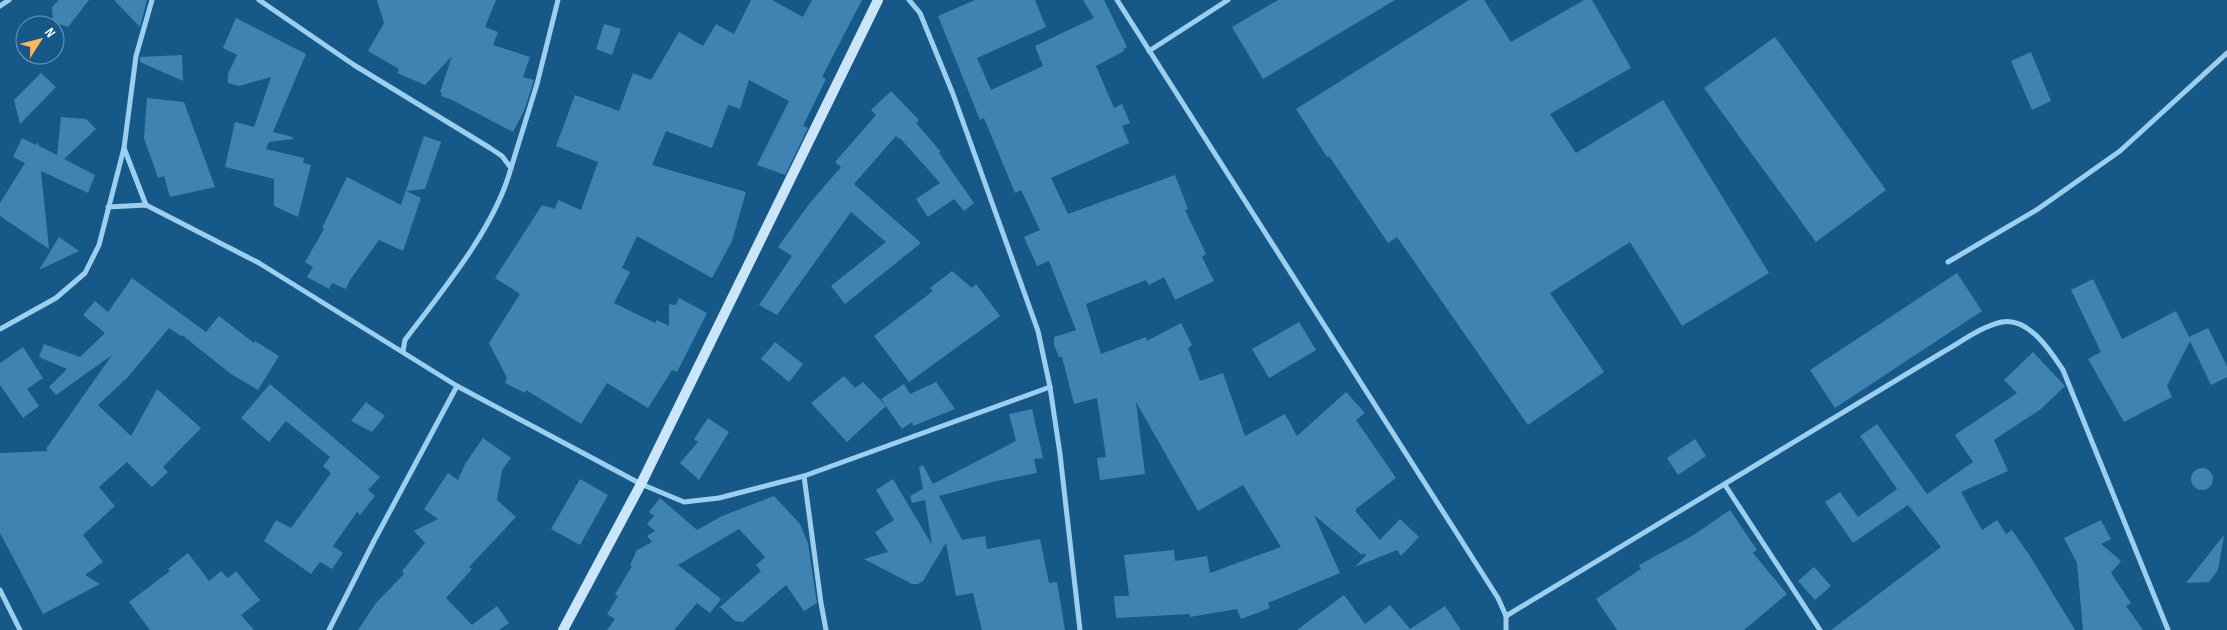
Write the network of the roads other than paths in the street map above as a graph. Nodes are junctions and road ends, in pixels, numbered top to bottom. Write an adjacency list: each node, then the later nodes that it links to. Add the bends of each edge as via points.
1 (9, 0): 9 (street)
2 (152, 0): 12 (street, via 136,56)
3 (259, 0): 13 (street, via 354,65 490,148)
4 (558, 0): 13 (street)
5 (878, 0): 22 (street)
6 (909, 0): 20 (street, via 920,13 956,103 1038,332)
7 (1118, 0): 10 (street)
8 (1228, 0): 10 (street)
9 (0, 6)
10 (1149, 51): 25 (street, via 1498,598)
11 (2227, 53): 16 (street, via 2120,151 2038,209)
12 (124, 148): 14 (street); 15 (street)
13 (511, 168): 18 (street, via 489,220 405,340)
14 (146, 205): 15 (street); 18 (street, via 259,263)
15 (108, 207): 17 (street, via 99,245 86,273 56,298)
16 (1948, 262)
17 (0, 329)
18 (403, 351): 19 (street)
19 (457, 386): 22 (street); 27 (street)
20 (1050, 387): 21 (street); 30 (street)
21 (804, 476): 22 (street, via 718,498 684,502); 29 (street)
22 (641, 484): 28 (street)
23 (1726, 485): 25 (street); 32 (street); 33 (street, via 1944,352 1986,328 2011,322 2038,336 2063,370)
24 (0, 590): 26 (street)
25 (1506, 616): 31 (street)
26 (20, 630)
27 (329, 630)
28 (564, 630)
29 (826, 630)
30 (1080, 630)
31 (1506, 630)
32 (1820, 630)
33 (2168, 630)

